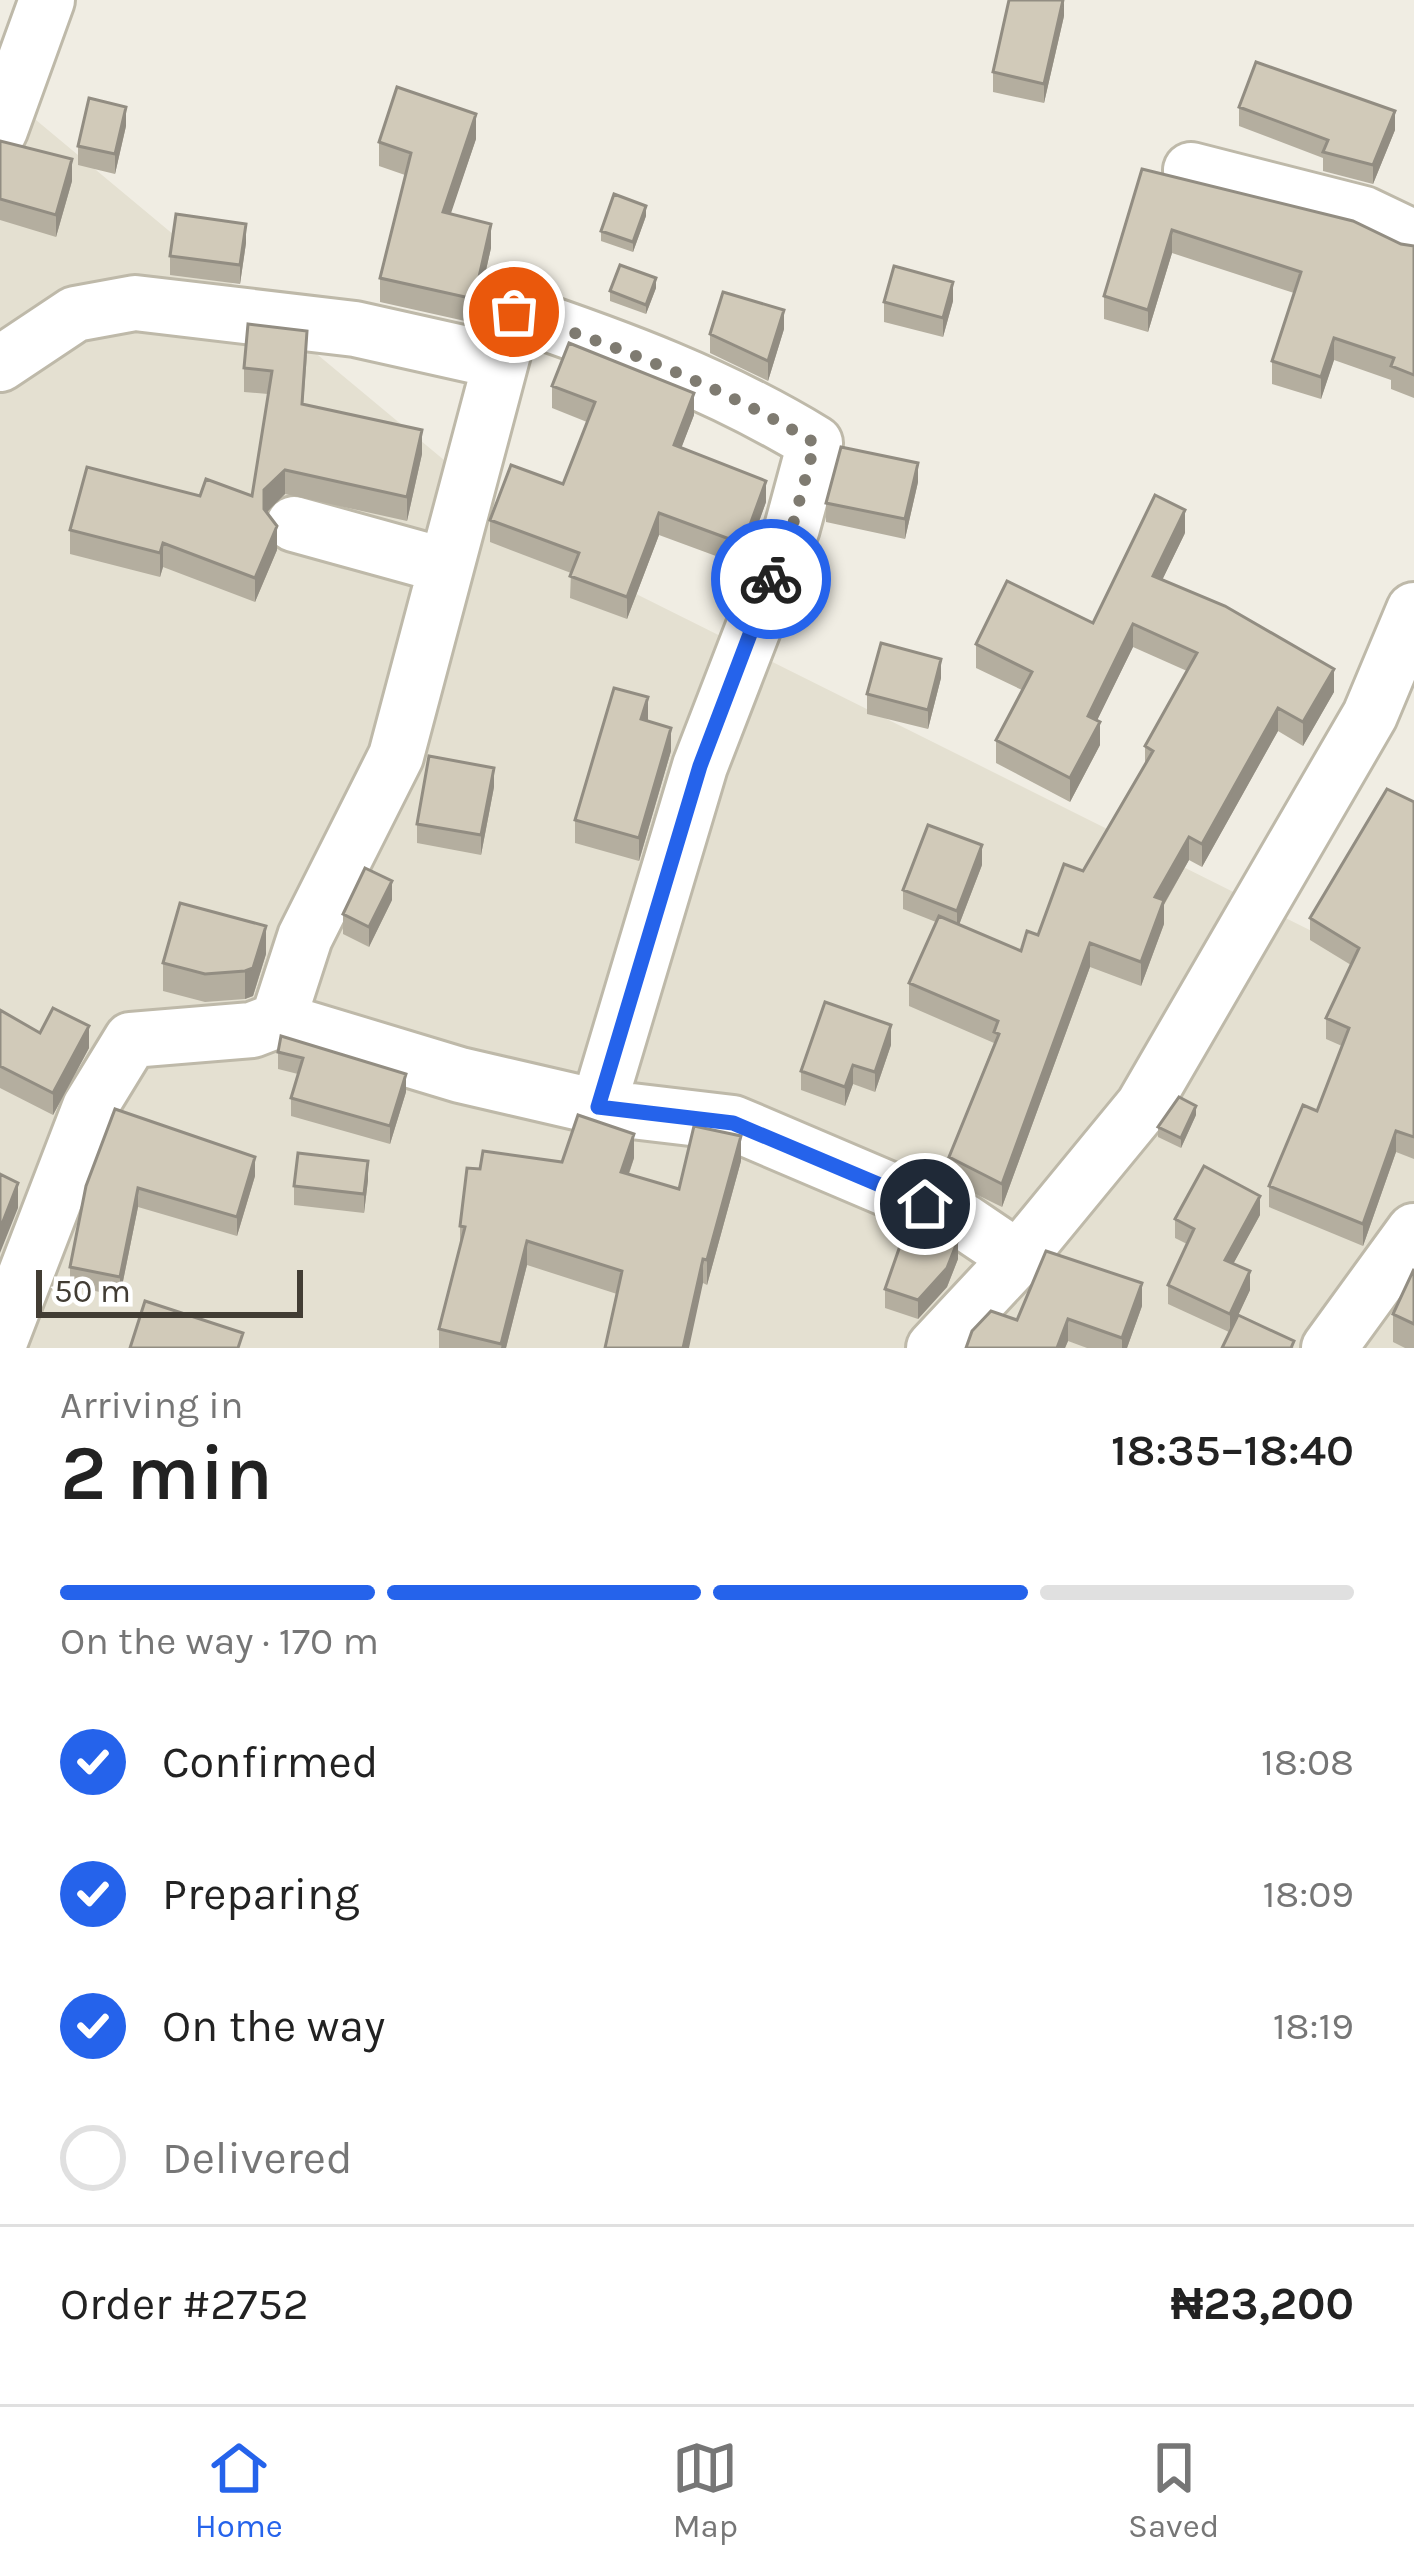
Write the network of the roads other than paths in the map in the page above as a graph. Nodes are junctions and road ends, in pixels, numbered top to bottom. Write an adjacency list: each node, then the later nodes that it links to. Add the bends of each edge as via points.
1 (47, 0): 2 (street)
2 (0, 130)
3 (1191, 170): 4 (street, via 1364,214)
4 (1414, 238)
5 (498, 361): 6 (street, via 355,329 135,303 75,314); 8 (street); 11 (street, via 514,312 634,352 815,443 792,528 674,845)
6 (0, 364)
7 (294, 524): 8 (street)
8 (446, 566): 10 (street, via 396,756 305,937)
9 (1414, 610): 13 (street, via 1370,716 1143,1106)
10 (278, 1020): 11 (street); 14 (street, via 252,1030 131,1040 90,1107)
11 (598, 1107): 13 (street, via 733,1123 963,1221)
12 (1414, 1231): 16 (street)
13 (1018, 1258): 15 (street)
14 (0, 1342)
15 (934, 1348)
16 (1329, 1348)

